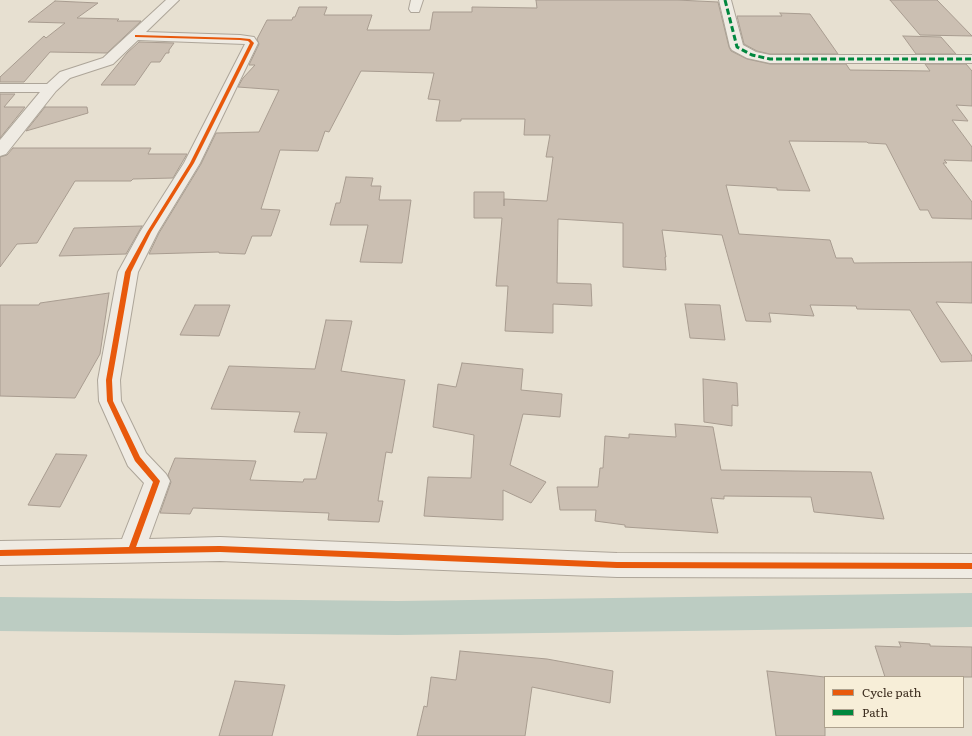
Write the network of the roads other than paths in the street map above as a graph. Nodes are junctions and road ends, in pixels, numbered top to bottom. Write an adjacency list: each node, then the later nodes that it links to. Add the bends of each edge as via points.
1 (173, 0): 3 (street)
2 (725, 0): 4 (street, via 737,47 752,55 770,59)
3 (136, 36): 6 (street, via 108,61 65,75); 8 (street, via 240,39 252,43 192,163 149,232 128,272 109,380 110,401 137,458 157,481)
4 (972, 59)
5 (0, 88): 6 (street)
6 (51, 88): 7 (street)
7 (0, 151)
8 (131, 551): 9 (street); 10 (street, via 220,549 617,565)
9 (0, 553)
10 (972, 566)

